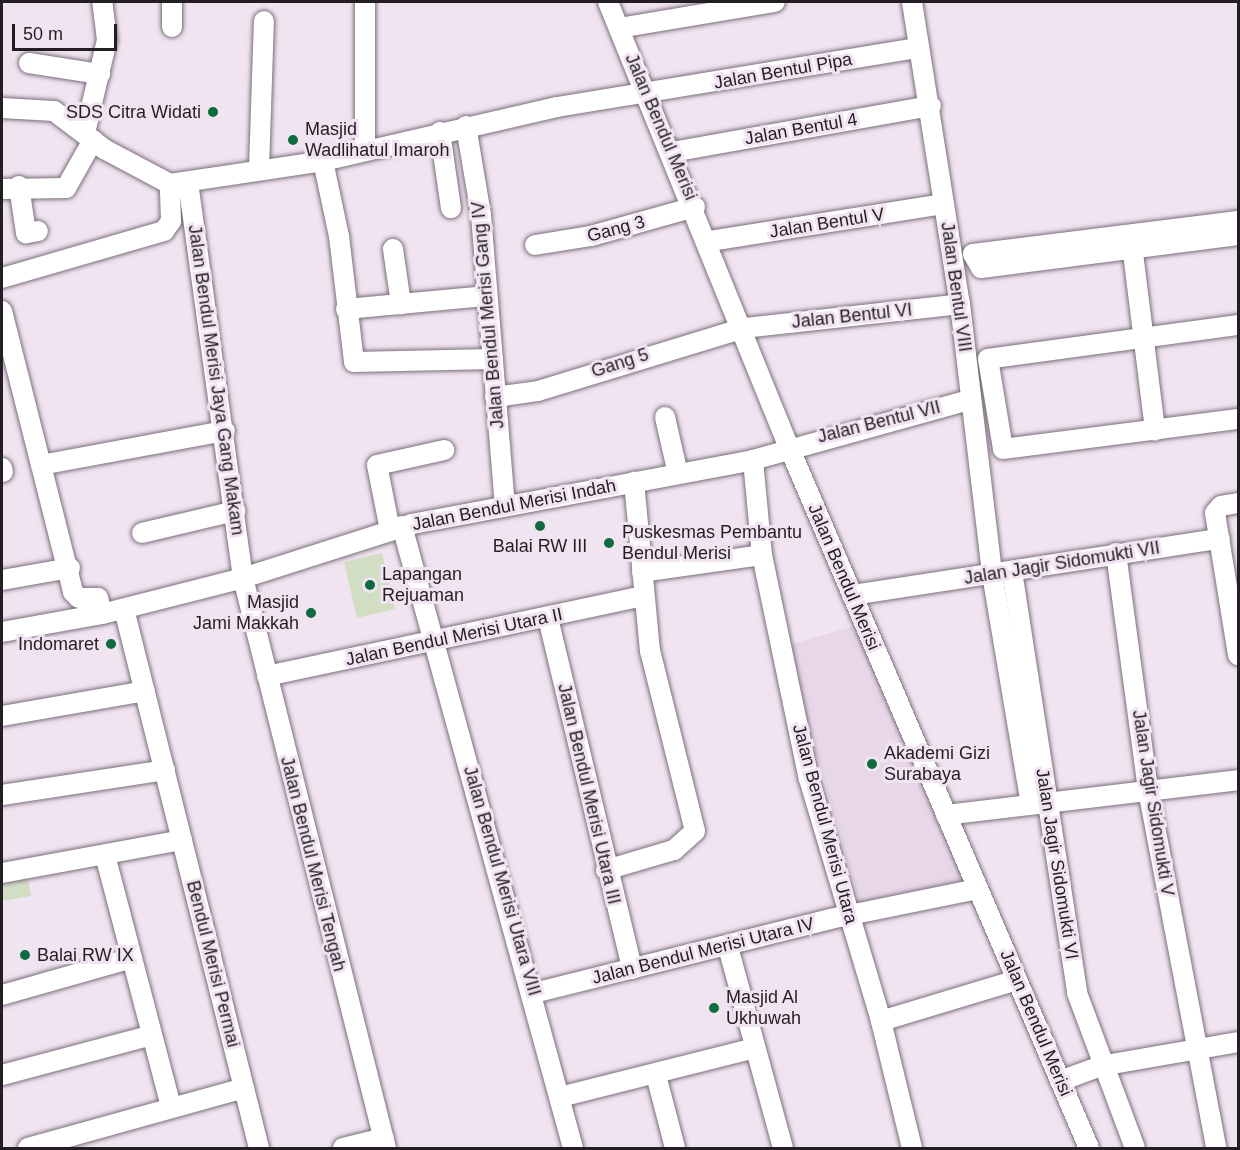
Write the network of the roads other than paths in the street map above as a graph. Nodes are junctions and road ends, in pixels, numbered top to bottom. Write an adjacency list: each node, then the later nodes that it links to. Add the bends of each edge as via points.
1 (102, 2): 12 (street, via 107,40)
2 (171, 2): 8 (street)
3 (365, 2): 19 (street)
4 (608, 2): 9 (street, Jalan Bendul Merisi)
5 (775, 2): 9 (street)
6 (912, 2): 10 (street, Jalan Bentul VIII)
7 (264, 21): 22 (street)
8 (172, 27)
9 (619, 28): 13 (street, Jalan Bendul Merisi)
10 (919, 48): 13 (street, Jalan Bentul Pipa); 14 (street, Jalan Bentul VIII)
11 (29, 63): 12 (street)
12 (100, 74): 18 (street)
13 (647, 93): 16 (street, Jalan Bentul Pipa); 20 (street, Jalan Bendul Merisi)
14 (931, 106): 20 (street, Jalan Bentul 4); 25 (street, Jalan Bentul VIII)
15 (2, 108): 18 (street, via 54,111)
16 (466, 126): 17 (street, Jalan Bentul Pipa); 36 (street, Jalan Bendul Merisi Gang IV)
17 (440, 132): 19 (street, Jalan Bentul Pipa); 27 (street)
18 (89, 137): 23 (street); 24 (street, via 66,188)
19 (365, 151): 21 (street, Jalan Bentul Pipa)
20 (672, 152): 26 (street, Jalan Bendul Merisi)
21 (323, 161): 22 (street, Jalan Bentul Pipa); 39 (street, via 339,236)
22 (259, 169): 23 (street, Jalan Bentul Pipa)
23 (179, 183): 35 (street, via 171,221 164,231); 50 (street, Jalan Bendul Merisi Jaya Gang Makam)
24 (10, 188): 29 (street)
25 (944, 204): 31 (street, Jalan Bentul V); 38 (street, Jalan Bentul VIII)
26 (695, 207): 31 (street, Jalan Bendul Merisi); 33 (street, Gang 3, via 591,236)
27 (451, 208)
28 (1239, 221): 32 (street)
29 (25, 233)
30 (1239, 235): 32 (street)
31 (710, 241): 42 (street, Jalan Bendul Merisi)
32 (1131, 242): 32 (street, via 981,268 974,254); 43 (street)
33 (535, 245)
34 (393, 249): 37 (street)
35 (2, 278)
36 (487, 296): 37 (street); 44 (street, Jalan Bendul Merisi Gang IV)
37 (401, 303): 39 (street)
38 (960, 304): 42 (street, Jalan Bentul VI); 47 (street, Jalan Bentul VIII)
39 (346, 309): 44 (street, via 354,362)
40 (2, 310): 45 (street)
41 (1239, 325): 43 (street)
42 (744, 328): 46 (street, Gang 5, via 538,391); 52 (street, Jalan Bendul Merisi)
43 (1142, 338): 51 (street); 51 (street, via 990,356 989,370 1003,449)
44 (493, 359): 46 (street, Jalan Bendul Merisi Gang IV)
45 (9, 372): 55 (street)
46 (495, 397): 59 (street, Jalan Bendul Merisi Gang IV)
47 (970, 400): 52 (street, Jalan Bentul VII); 68 (street, Jalan Bentul VIII)
48 (665, 417): 56 (street)
49 (1239, 419): 51 (street)
50 (225, 431): 55 (street); 60 (street, Jalan Bendul Merisi Jaya Gang Makam)
51 (1155, 431)
52 (789, 447): 54 (street, Jalan Bendul Merisi Indah); 71 (street, Jalan Bendul Merisi)
53 (444, 450): 61 (street, Jalan Bendul Merisi Utara VIII, via 377,465)
54 (753, 460): 56 (street, Jalan Bendul Merisi Indah); 65 (street, Jalan Bendul Merisi Utara)
55 (41, 465): 66 (street)
56 (678, 474): 57 (street, Jalan Bendul Merisi Indah)
57 (634, 482): 59 (street, Jalan Bendul Merisi Indah); 67 (street)
58 (1239, 503): 63 (street, via 1216,510)
59 (505, 504): 61 (street, Jalan Bendul Merisi Indah)
60 (235, 511): 62 (street); 69 (street, Jalan Bendul Merisi Jaya Gang Makam)
61 (401, 527): 69 (street, Jalan Bendul Merisi Indah); 77 (street, Jalan Bendul Merisi Utara VIII, via 430,598 428,614)
62 (142, 533)
63 (1220, 539): 64 (street, Jalan Jagir Sidomukti VII); 78 (street)
64 (1116, 553): 68 (street, Jalan Jagir Sidomukti VII); 84 (street, Jalan Jagir Sidomukti V)
65 (762, 555): 67 (street); 93 (street, Jalan Bendul Merisi Utara, via 809,779)
66 (70, 568): 70 (street); 74 (street, via 75,595 98,598)
67 (642, 572): 72 (street)
68 (1001, 572): 71 (street, Jalan Jagir Sidomukti VII); 86 (street, Jalan Jagir Sidomukti VI)
69 (243, 578): 73 (street, Jalan Bendul Merisi Indah); 79 (street, Jalan Bendul Merisi Tengah)
70 (2, 580)
71 (852, 595): 87 (street, Jalan Bendul Merisi)
72 (642, 596): 75 (street, Jalan Bendul Merisi Utara II); 90 (street, via 650,651 694,831 674,850)
73 (124, 609): 74 (street, Jalan Bendul Merisi Indah); 80 (street, Bendul Merisi Permai)
74 (102, 615): 76 (street, Jalan Bendul Merisi Indah)
75 (548, 618): 77 (street, Jalan Bendul Merisi Utara II); 90 (street, Jalan Bendul Merisi Utara III)
76 (2, 632)
77 (435, 643): 79 (street, Jalan Bendul Merisi Utara II); 99 (street, Jalan Bendul Merisi Utara VIII)
78 (1239, 655)
79 (267, 676): 112 (street, Jalan Bendul Merisi Tengah)
80 (145, 691): 81 (street); 82 (street, Bendul Merisi Permai)
81 (2, 716)
82 (165, 770): 85 (street); 88 (street, Bendul Merisi Permai)
83 (1239, 780): 84 (street)
84 (1148, 790): 86 (street); 104 (street, Jalan Jagir Sidomukti V)
85 (2, 795)
86 (1039, 804): 87 (street); 105 (street, Jalan Jagir Sidomukti VI)
87 (946, 815): 92 (street, Jalan Bendul Merisi)
88 (182, 840): 89 (street); 109 (street, Bendul Merisi Permai)
89 (105, 855): 91 (street); 95 (street)
90 (606, 870): 96 (street, Jalan Bendul Merisi Utara III)
91 (2, 873)
92 (978, 889): 93 (street, Jalan Bendul Merisi Utara IV); 97 (street, Jalan Bendul Merisi)
93 (850, 915): 94 (street, Jalan Bendul Merisi Utara IV); 100 (street, Jalan Bendul Merisi Utara)
94 (728, 947): 96 (street, Jalan Bendul Merisi Utara IV); 103 (street)
95 (132, 958): 98 (street); 101 (street)
96 (632, 969): 99 (street, Jalan Bendul Merisi Utara IV)
97 (1017, 980): 100 (street); 108 (street, Jalan Bendul Merisi)
98 (2, 993)
99 (534, 993): 110 (street, Jalan Bendul Merisi Utara VIII)
100 (881, 1021): 119 (street, Jalan Bendul Merisi Utara)
101 (152, 1035): 106 (street); 111 (street)
102 (1239, 1042): 104 (street)
103 (755, 1048): 107 (street); 118 (street)
104 (1197, 1051): 105 (street); 122 (street, Jalan Jagir Sidomukti V)
105 (1095, 1069): 108 (street); 121 (street, Jalan Jagir Sidomukti VI)
106 (2, 1075)
107 (656, 1075): 110 (street); 117 (street)
108 (1060, 1081): 120 (street, Jalan Bendul Merisi)
109 (244, 1088): 111 (street); 114 (street, Bendul Merisi Permai)
110 (560, 1097): 116 (street, Jalan Bendul Merisi Utara VIII)
111 (171, 1106): 113 (street)
112 (385, 1143): 115 (street)
113 (28, 1149)
114 (259, 1149)
115 (343, 1149)
116 (573, 1149)
117 (675, 1149)
118 (783, 1149)
119 (912, 1149)
120 (1089, 1149)
121 (1135, 1149)
122 (1216, 1149)

